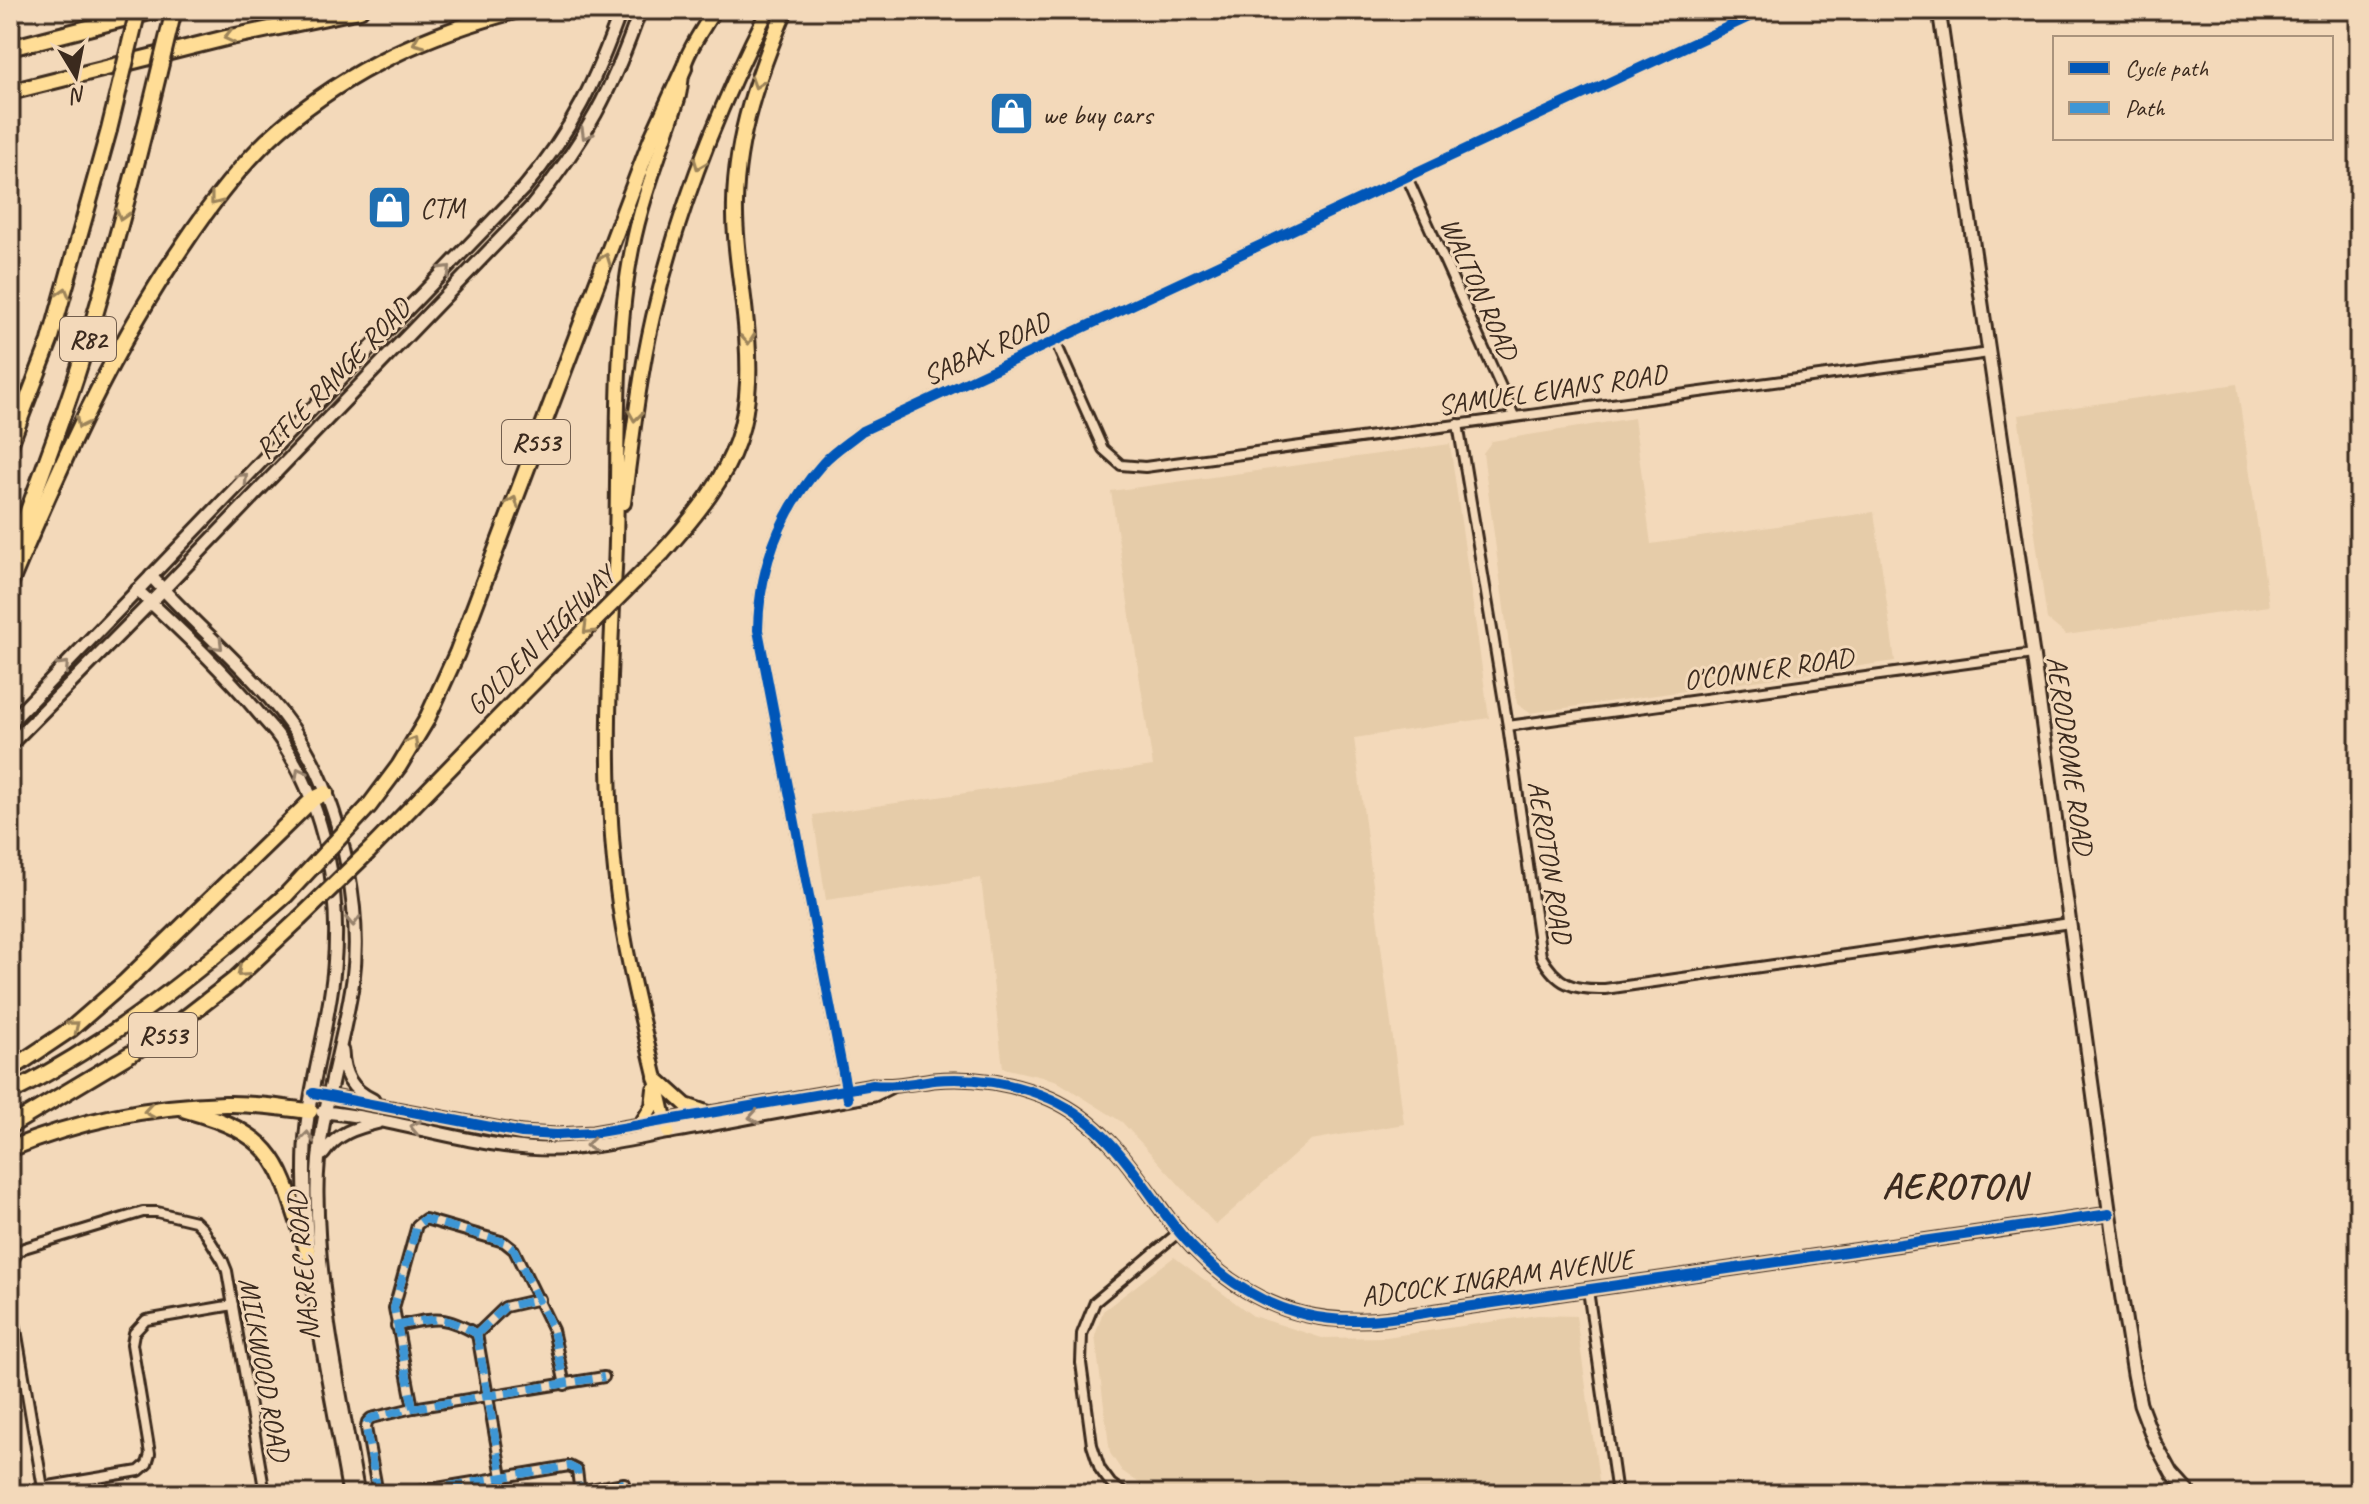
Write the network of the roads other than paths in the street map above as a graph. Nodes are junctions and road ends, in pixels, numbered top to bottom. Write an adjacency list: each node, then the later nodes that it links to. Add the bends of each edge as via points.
1 (138, 10): 21 (highway, R82, one-way to 1, bridge, via 50,341)
2 (158, 10): 13 (highway)
3 (174, 10): 22 (highway, R82, one-way to 22, bridge, via 104,286)
4 (360, 10): 15 (highway, one-way to 15)
5 (518, 10): 26 (highway, one-way to 26, via 452,29 384,58 318,99 245,164 214,200 127,333 64,458)
6 (621, 10): 25 (main road, RIFLE RANGE ROAD, one-way to 6, via 524,188 558,146 591,88)
7 (640, 10): 23 (main road, RIFLE RANGE ROAD, one-way to 23, via 605,100 532,206)
8 (768, 10): 24 (main road, one-way to 24, via 707,142 667,260 640,378)
9 (785, 10): 53 (highway, GOLDEN HIGHWAY / R553, one-way to 53, bridge, via 754,93 738,166 735,236 749,353 745,417 720,482 662,553 368,852 234,980 167,1032)
10 (1764, 10): 16 (street, SABAX ROAD)
11 (1939, 10): 18 (main road, AERODROME ROAD)
12 (713, 11): 14 (main road, GOLDEN HIGHWAY / R553)
13 (10, 48)
14 (684, 68): 24 (main road, via 632,251 624,311); 42 (highway, GOLDEN HIGHWAY / R553, one-way to 14, bridge, via 61,1067 156,1004 286,895 399,766 457,653 651,140)
15 (10, 92)
16 (1407, 177): 17 (street, SABAX ROAD); 19 (street, WALTON ROAD)
17 (1055, 341): 20 (street, SAMUEL EVANS ROAD, via 1103,449 1121,465 1145,467); 44 (street, SABAX ROAD, via 862,431 825,460 801,490 767,561 759,592 758,638)
18 (1989, 353): 19 (street, SAMUEL EVANS ROAD); 33 (main road, AERODROME ROAD)
19 (1514, 416): 20 (street, SAMUEL EVANS ROAD)
20 (1458, 424): 35 (street, AEROTON ROAD)
21 (10, 445)
22 (10, 560)
23 (184, 568): 28 (main road, RIFLE RANGE ROAD); 30 (main road, via 178,589)
24 (615, 569): 41 (main road, via 608,728 617,889 629,971)
25 (151, 576): 27 (main road, RIFLE RANGE ROAD); 28 (main road, NASREC ROAD)
26 (10, 584)
27 (137, 590): 29 (main road, NASREC ROAD); 34 (main road, RIFLE RANGE ROAD, one-way to 27)
28 (163, 590): 29 (main road, RIFLE RANGE ROAD); 30 (main road, NASREC ROAD)
29 (151, 602): 31 (main road, RIFLE RANGE ROAD); 32 (main road, NASREC ROAD)
30 (186, 612): 37 (main road, NASREC ROAD, one-way to 37, via 264,690 297,733)
31 (134, 619): 32 (main road, via 152,616); 36 (main road, RIFLE RANGE ROAD)
32 (179, 630): 37 (main road, NASREC ROAD, one-way to 32, via 232,681)
33 (2033, 654): 35 (street, O'CONNER ROAD); 38 (main road, AERODROME ROAD)
34 (10, 723)
35 (1508, 726): 38 (street, AEROTON ROAD, via 1541,956 1551,974 1573,988 1605,989)
36 (10, 745)
37 (320, 796): 39 (main road, NASREC ROAD, one-way to 39, via 343,845 350,882 353,978); 40 (highway, one-way to 37, via 71,1029 125,982); 43 (main road, NASREC ROAD, via 330,861 334,968)
38 (2070, 923): 57 (main road, AERODROME ROAD)
39 (342, 1034): 45 (main road, NASREC ROAD); 47 (main road, via 343,1065 352,1086)
40 (10, 1070)
41 (655, 1077): 50 (main road, via 686,1105); 52 (main road, via 652,1106); 54 (main road)
42 (10, 1093)
43 (313, 1093): 45 (main road, ADCOCK INGRAM AVENUE); 48 (main road, NASREC ROAD)
44 (847, 1094): 50 (main road, ADCOCK INGRAM AVENUE); 54 (main road, ADCOCK INGRAM AVENUE, one-way to 54); 58 (main road, ADCOCK INGRAM AVENUE, via 874,1095 934,1080 973,1080 1052,1099 1122,1154)
45 (329, 1096): 47 (main road, ADCOCK INGRAM AVENUE); 49 (main road, NASREC ROAD)
46 (177, 1107): 48 (highway, via 227,1104); 55 (highway, one-way to 55, via 41,1136); 59 (highway, via 237,1127 265,1147 280,1173)
47 (393, 1108): 52 (main road, ADCOCK INGRAM AVENUE, via 522,1133 593,1133)
48 (310, 1111): 49 (main road, ADCOCK INGRAM AVENUE); 59 (main road, NASREC ROAD, one-way to 48, via 305,1144)
49 (326, 1112): 51 (main road, ADCOCK INGRAM AVENUE); 56 (main road, NASREC ROAD)
50 (709, 1113): 54 (main road, ADCOCK INGRAM AVENUE)
51 (383, 1121): 54 (main road, ADCOCK INGRAM AVENUE, one-way to 51, via 595,1146 531,1148); 56 (main road, via 342,1134)
52 (641, 1124): 54 (main road, ADCOCK INGRAM AVENUE)
53 (10, 1126)
54 (666, 1126)
55 (10, 1149)
56 (320, 1159): 77 (main road, NASREC ROAD, via 323,1282)
57 (2109, 1214): 61 (main road, ADCOCK INGRAM AVENUE); 84 (main road, AERODROME ROAD, via 2140,1404 2162,1458)
58 (1179, 1232): 61 (main road, ADCOCK INGRAM AVENUE, via 1233,1284 1286,1309 1323,1318 1372,1320); 82 (street, via 1095,1302 1082,1334 1092,1445 1100,1469)
59 (308, 1253): 76 (main road, NASREC ROAD)
60 (10, 1265): 64 (street, MILKWOOD ROAD, via 24,1248 157,1212 195,1221 203,1229 227,1271)
61 (1588, 1290): 83 (street)
62 (10, 1294): 73 (street)
63 (540, 1299): 65 (street, via 510,1245 425,1219 417,1225 406,1261 394,1308); 66 (street, via 505,1307); 68 (street)
64 (233, 1305): 73 (street, via 146,1320 134,1333 150,1454 145,1467); 75 (street, MILKWOOD ROAD)
65 (396, 1326): 66 (street, via 446,1319); 70 (street)
66 (477, 1334): 69 (street)
67 (604, 1377): 68 (street)
68 (565, 1385): 69 (street)
69 (488, 1398): 70 (street); 71 (street)
70 (413, 1408): 78 (street, via 367,1422)
71 (502, 1477): 74 (street, via 572,1467); 79 (street); 80 (street)
72 (624, 1483): 74 (street)
73 (43, 1490)
74 (580, 1493): 81 (street)
75 (265, 1494)
76 (349, 1494)
77 (358, 1494)
78 (378, 1494)
79 (401, 1494)
80 (505, 1494)
81 (562, 1494)
82 (1125, 1494)
83 (1617, 1494)
84 (2190, 1494)

